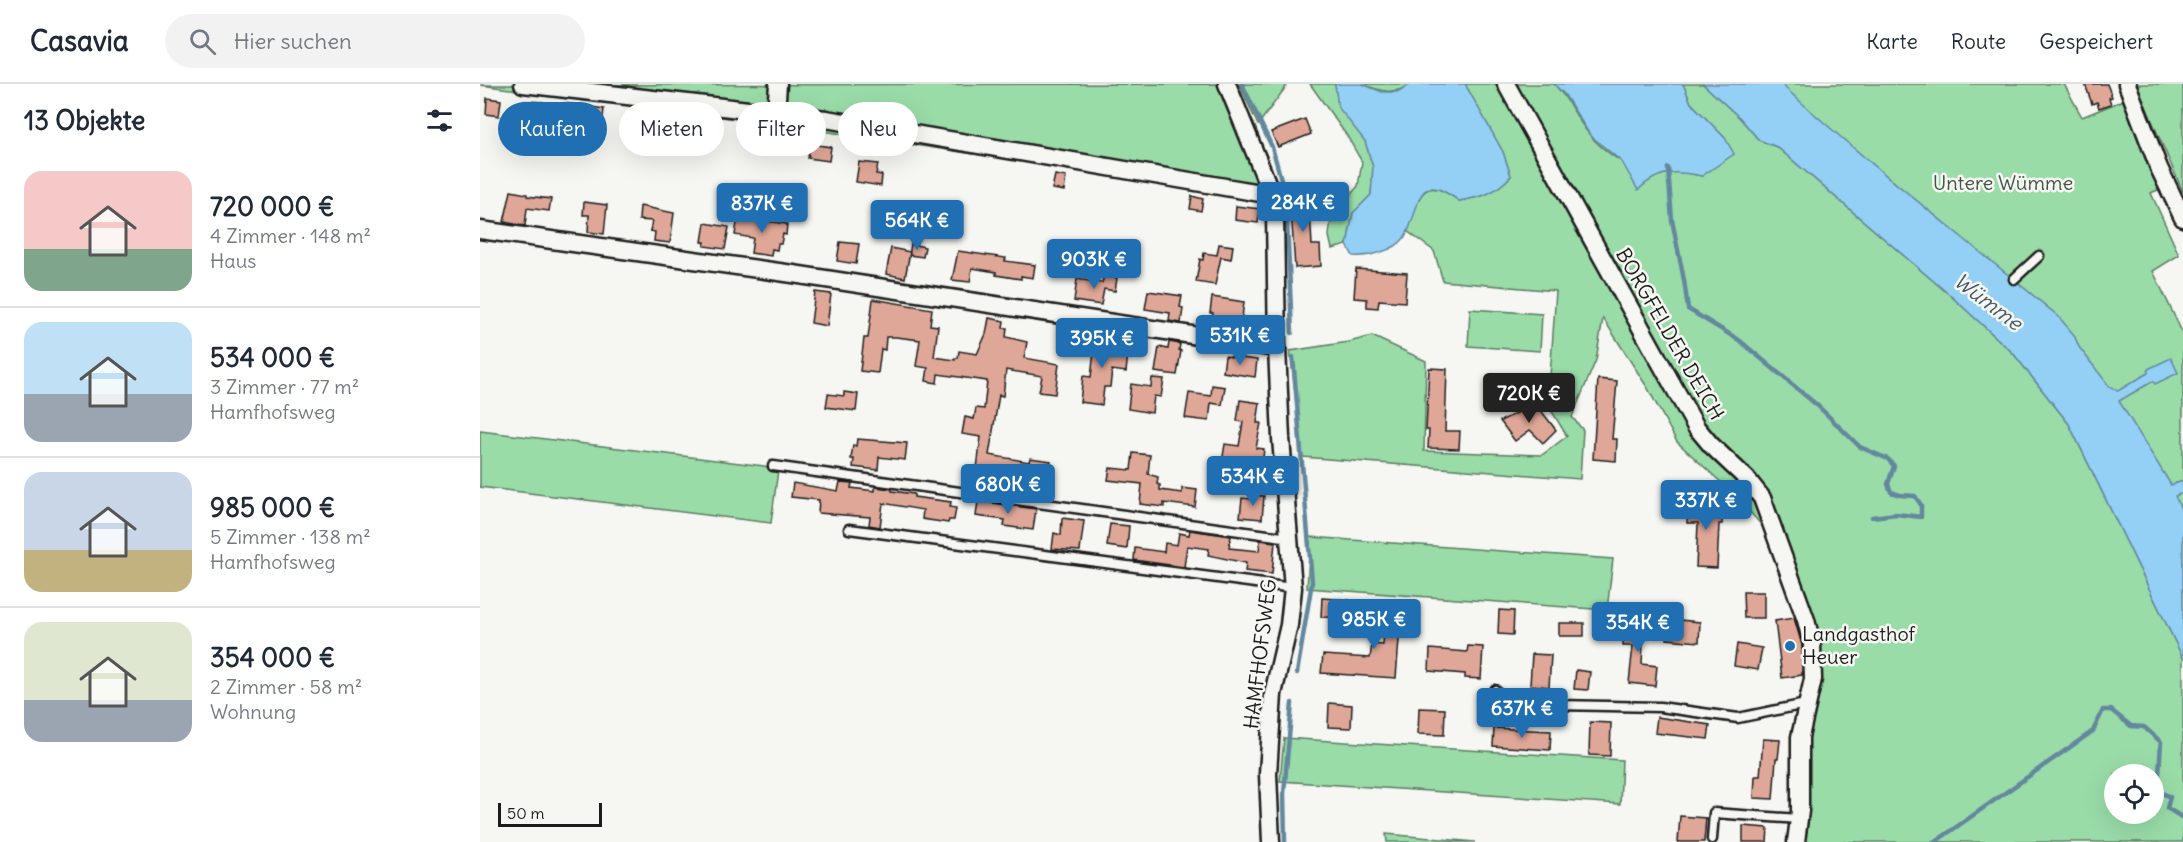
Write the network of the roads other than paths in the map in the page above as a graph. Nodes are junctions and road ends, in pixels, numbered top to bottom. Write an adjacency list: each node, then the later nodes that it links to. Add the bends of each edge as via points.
1 (523, 84): 7 (street)
2 (778, 84): 6 (street)
3 (1227, 84): 9 (street, HAMFHOFSWEG)
4 (1506, 84): 20 (street, BORGFELDER DEICH, via 1696,428 1762,498 1812,644 1813,679)
5 (2127, 84): 10 (street, via 2158,168)
6 (777, 102)
7 (736, 109)
8 (826, 119): 9 (street)
9 (1272, 195): 14 (street, HAMFHOFSWEG)
10 (2183, 218)
11 (480, 231): 14 (street)
12 (2040, 256): 13 (lane)
13 (2014, 279)
14 (1277, 348): 17 (street, HAMFHOFSWEG)
15 (772, 466): 17 (lane)
16 (849, 529): 18 (lane)
17 (1290, 538): 18 (street, HAMFHOFSWEG)
18 (1293, 588): 23 (street, HAMFHOFSWEG, via 1273,694 1268,774)
19 (1495, 690): 20 (lane, via 1510,704 1660,707 1738,718)
20 (1806, 704): 21 (street, BORGFELDER DEICH, via 1800,737)
21 (1799, 819): 22 (lane, via 1714,813); 24 (street, BORGFELDER DEICH)
22 (1712, 838)
23 (1270, 842)
24 (1796, 842)

